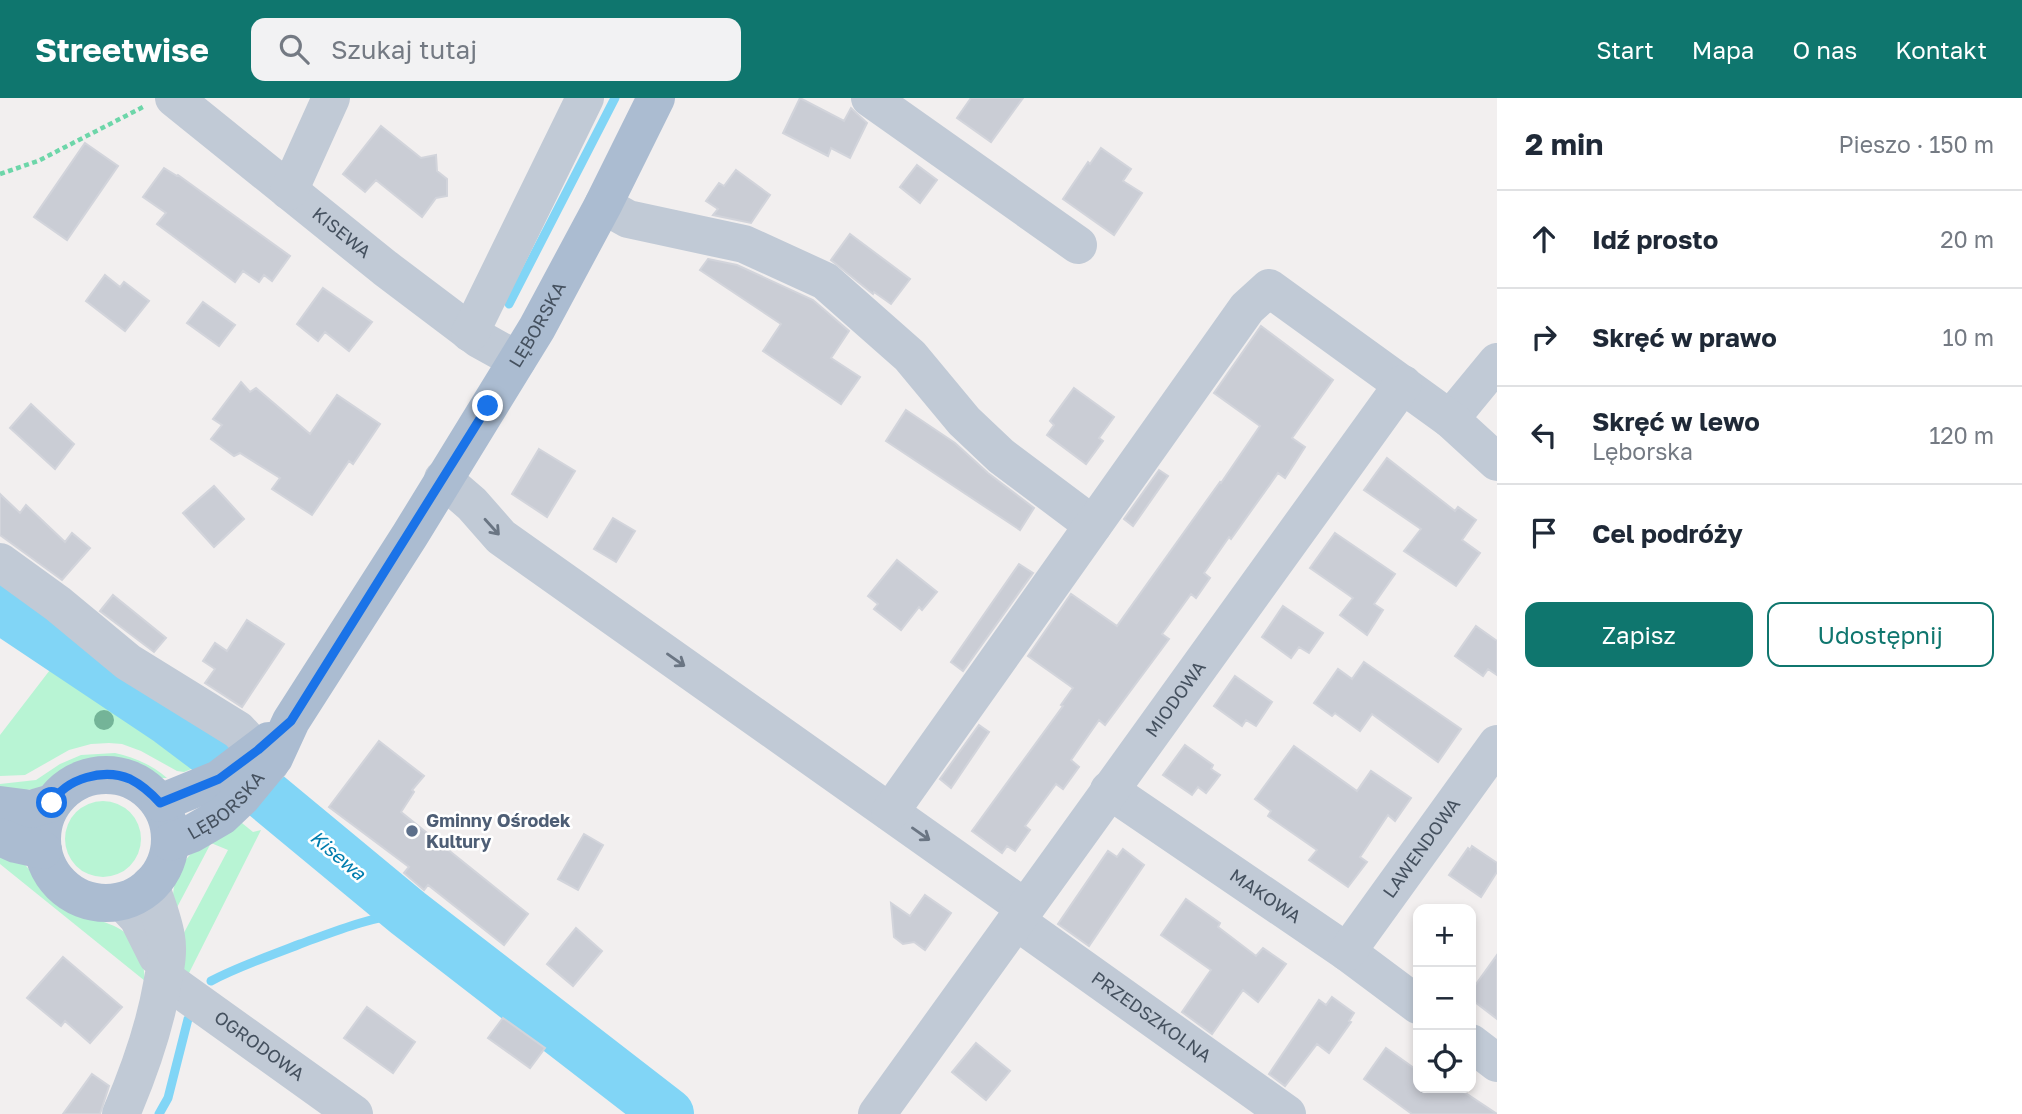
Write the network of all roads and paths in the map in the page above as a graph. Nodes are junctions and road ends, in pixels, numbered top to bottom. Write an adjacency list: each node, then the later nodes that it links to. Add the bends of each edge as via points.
1 (150, 98): 7 (path, via 143,108 38,161)
2 (174, 98): 8 (street, KISEWA)
3 (331, 98): 8 (street)
4 (585, 98): 11 (street)
5 (656, 98): 9 (main road, LĘBORSKA)
6 (870, 98): 10 (street)
7 (0, 174)
8 (289, 191): 11 (street, KISEWA)
9 (603, 205): 12 (main road, LĘBORSKA); 18 (street, via 628,219 744,244 825,281 910,356 964,421 1001,456)
10 (1078, 245)
11 (470, 333): 12 (street, KISEWA)
12 (517, 360): 17 (main road, LĘBORSKA)
13 (1497, 362): 15 (street)
14 (1403, 384): 15 (street); 18 (street, via 1269,288 1247,308); 23 (street, MIODOWA)
15 (1450, 419): 16 (street)
16 (1497, 462)
17 (443, 480): 21 (main road, LĘBORSKA, via 291,721 284,741); 27 (street, PRZEDSZKOLNA, one-way to 27, via 501,537)
18 (1093, 525): 27 (street)
19 (0, 562): 21 (street, via 128,662 238,730)
20 (1497, 744): 33 (street, LAWENDOWA)
21 (264, 757): 22 (main road, LĘBORSKA)
22 (230, 788): 25 (main road, LĘBORSKA); 29 (main road, LĘBORSKA, via 222,816)
23 (1109, 790): 32 (street, MIODOWA); 33 (street, MAKOWA)
24 (52, 803): 25 (main road, via 70,785 88,776 108,774 146,788); 26 (main road, via 31,809); 30 (main road, via 41,836)
25 (160, 803): 29 (main road)
26 (0, 805)
27 (890, 812): 32 (street, PRZEDSZKOLNA, one-way to 32)
28 (0, 837): 30 (main road)
29 (170, 842): 31 (main road, via 167,862 156,880)
30 (43, 850): 31 (main road, via 51,875 83,900 103,904)
31 (137, 893): 34 (street, via 138,918)
32 (1021, 915): 40 (street, MIODOWA); 41 (street, PRZEDSZKOLNA)
33 (1347, 952): 35 (street, MAKOWA)
34 (163, 978): 38 (street, via 148,1049); 39 (street, OGRODOWA)
35 (1413, 1000)
36 (1476, 1048): 37 (street)
37 (1497, 1063)
38 (121, 1114)
39 (354, 1114)
40 (877, 1114)
41 (1287, 1114)

